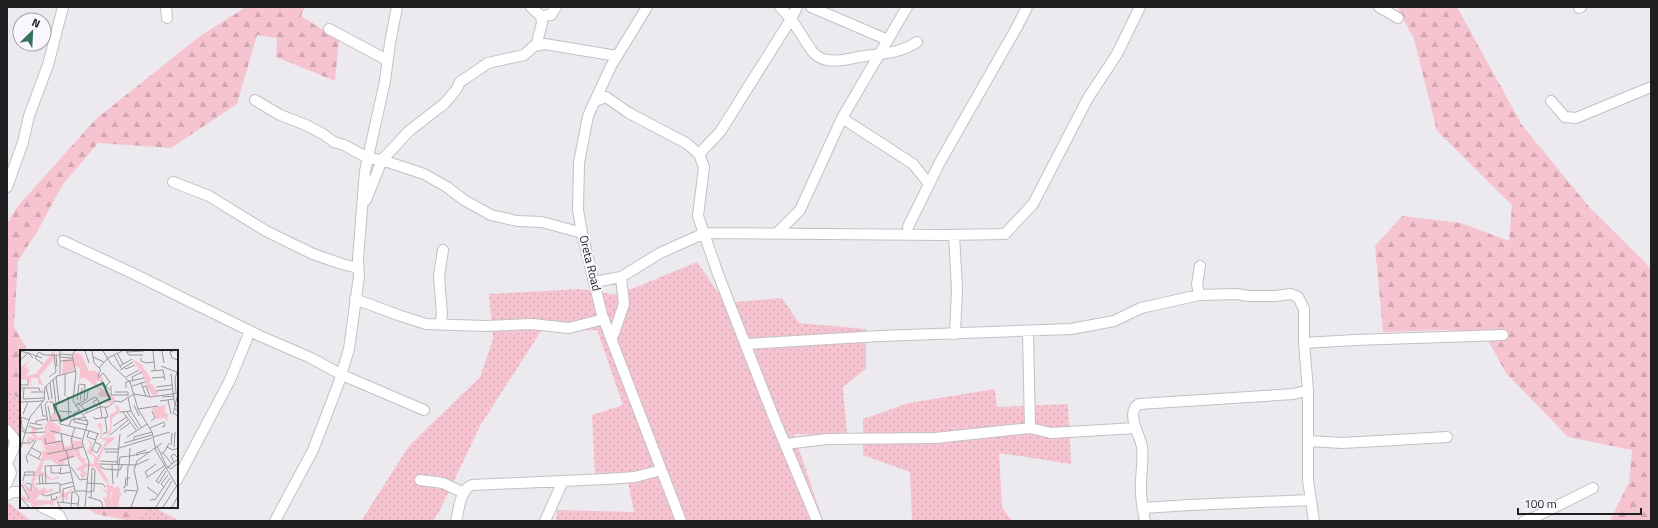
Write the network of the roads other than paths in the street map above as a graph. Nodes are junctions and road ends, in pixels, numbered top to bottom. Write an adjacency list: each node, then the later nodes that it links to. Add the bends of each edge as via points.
1 (63, 7): 35 (street, via 48,65)
2 (166, 7): 15 (street)
3 (398, 7): 24 (street)
4 (531, 7): 14 (street)
5 (556, 7): 14 (street, via 551,15)
6 (647, 7): 23 (street, Oreta Road)
7 (780, 7): 17 (street)
8 (797, 7): 17 (street)
9 (811, 7): 19 (street)
10 (908, 7): 19 (street)
11 (1027, 7): 34 (street)
12 (1140, 7): 41 (street, via 1117,54 1088,98 1033,204 1005,234)
13 (1379, 7): 16 (street)
14 (541, 16): 21 (street, via 542,23)
15 (167, 18)
16 (1398, 18)
17 (791, 19): 22 (street, via 812,51 819,57 840,61); 30 (street, via 720,132)
18 (329, 29): 24 (street)
19 (888, 40): 22 (street)
20 (917, 42): 22 (street, via 900,51)
21 (536, 46): 23 (street, via 545,44); 32 (street, via 524,55 488,64 460,82 444,104 409,131)
22 (881, 54): 29 (street)
23 (617, 56): 27 (street, Oreta Road)
24 (388, 60): 31 (street)
25 (1651, 87): 28 (street, via 1576,118 1565,117)
26 (255, 100): 31 (street)
27 (595, 101): 30 (street, via 606,97 629,113 686,143); 38 (street, Oreta Road, via 588,116 579,163 578,210)
28 (1551, 101)
29 (842, 118): 34 (street, via 913,164); 40 (street, via 800,210)
30 (699, 154): 39 (street, via 704,167 698,216)
31 (368, 158): 32 (street); 36 (street)
32 (382, 160): 36 (street); 38 (street, via 424,174 491,215 517,221 542,222)
33 (173, 182): 45 (street, via 209,196 266,231 312,254)
34 (929, 184): 37 (street)
35 (7, 187)
36 (362, 209): 45 (street)
37 (908, 227)
38 (582, 233): 47 (street, Oreta Road)
39 (705, 233): 40 (street); 46 (street, via 660,253); 58 (street, via 718,274)
40 (776, 234): 41 (street)
41 (954, 235): 54 (street, via 957,289)
42 (63, 241): 52 (street)
43 (443, 250): 51 (street, via 439,276 442,315)
44 (1200, 266): 48 (street)
45 (358, 268): 49 (street)
46 (621, 277): 47 (street); 56 (street, via 624,304)
47 (594, 282): 50 (street, Oreta Road)
48 (1198, 295): 53 (street, via 1141,308 1114,320 1071,329); 57 (street, via 1295,295 1304,309)
49 (355, 299): 51 (street, via 422,323); 59 (street)
50 (604, 319): 51 (street, via 569,328 532,324); 56 (street, Oreta Road)
51 (440, 324)
52 (250, 331): 59 (street); 70 (street, via 230,380)
53 (1028, 332): 54 (street); 62 (street)
54 (955, 334): 58 (street)
55 (1503, 335): 57 (street)
56 (612, 339): 69 (street, Oreta Road)
57 (1304, 343): 60 (street)
58 (746, 344): 67 (street)
59 (342, 375): 61 (street); 83 (street, via 313,450)
60 (1308, 390): 63 (street, via 1294,394 1139,404 1135,406 1134,411); 66 (street)
61 (424, 410)
62 (1030, 428): 63 (street, via 1051,433); 67 (street, via 935,438 827,439)
63 (1136, 428): 80 (street, via 1142,447 1140,491)
64 (7, 430): 68 (street, via 15,440)
65 (1447, 437): 66 (street, via 1342,443)
66 (1309, 441): 78 (street, via 1308,480)
67 (785, 444): 87 (street)
68 (7, 463): 73 (street, via 11,474)
69 (662, 470): 72 (street, via 635,477); 86 (street, Oreta Road)
70 (178, 478)
71 (420, 480): 76 (street, via 443,483)
72 (563, 481): 76 (street, via 472,485); 85 (street)
73 (7, 483)
74 (1593, 488): 81 (street)
75 (20, 492): 77 (street)
76 (464, 493): 84 (street)
77 (7, 495)
78 (1311, 500): 80 (street); 89 (street)
79 (45, 508): 82 (street, via 54,511)
80 (1143, 508): 88 (street)
81 (1532, 520)
82 (62, 521)
83 (275, 521)
84 (456, 521)
85 (545, 521)
86 (681, 521)
87 (817, 521)
88 (1144, 521)
89 (1314, 521)

